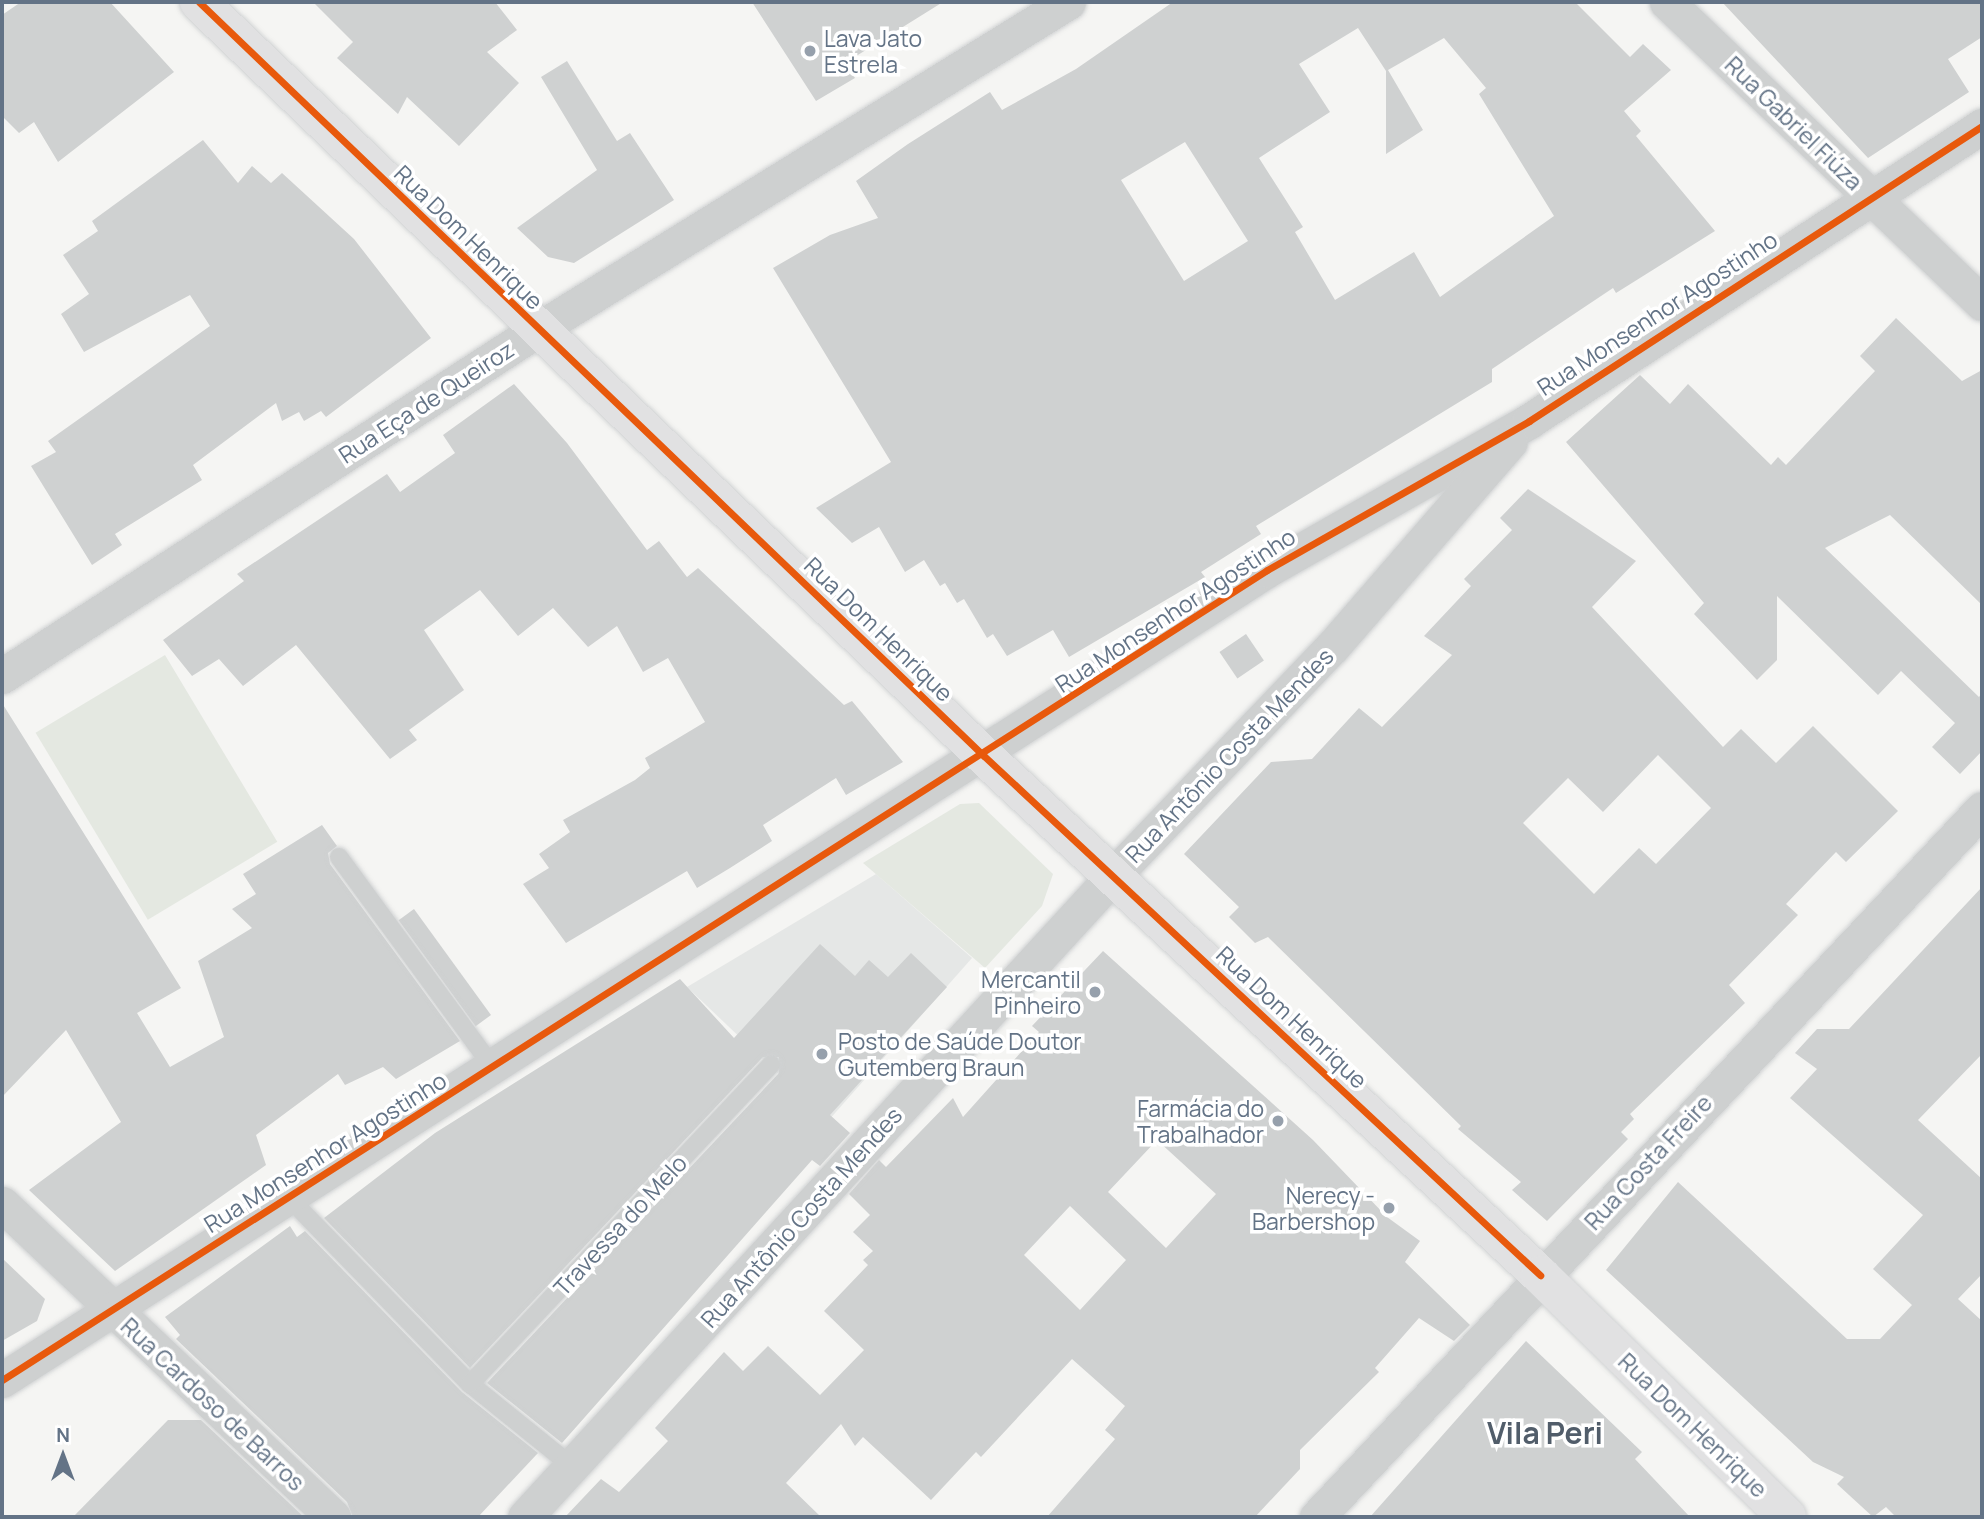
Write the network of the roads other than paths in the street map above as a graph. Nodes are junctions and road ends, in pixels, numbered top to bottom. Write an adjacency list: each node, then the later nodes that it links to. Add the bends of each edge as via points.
1 (199, 2): 7 (street, Rua Dom Henrique)
2 (1068, 2): 7 (street, Rua Eça de Queiroz)
3 (1667, 2): 5 (street, Rua Gabriel Fiúza)
4 (1982, 126): 5 (street, Rua Monsenhor Agostinho)
5 (1871, 196): 6 (street, Rua Gabriel Fiúza); 8 (street, Rua Monsenhor Agostinho)
6 (1982, 303)
7 (537, 330): 9 (street, Rua Eça de Queiroz); 10 (street, Rua Dom Henrique)
8 (1529, 421): 10 (street, Rua Monsenhor Agostinho, via 1267,570); 13 (street, Rua Antônio Costa Mendes, via 1334,646)
9 (2, 676)
10 (984, 756): 13 (street, Rua Dom Henrique); 15 (street, Rua Monsenhor Agostinho)
11 (1982, 809): 18 (street, Rua Costa Freire)
12 (340, 857): 15 (lane)
13 (1113, 876): 18 (street, Rua Dom Henrique); 22 (street, Rua Antônio Costa Mendes)
14 (771, 1065): 21 (lane, Travessa do Melo)
15 (494, 1069): 16 (street, Rua Monsenhor Agostinho)
16 (289, 1198): 19 (street, Rua Monsenhor Agostinho); 21 (lane)
17 (2, 1204): 19 (street, Rua Cardoso de Barros)
18 (1541, 1275): 25 (street, Rua Costa Freire); 26 (street, Rua Dom Henrique)
19 (111, 1307): 20 (street, Rua Monsenhor Agostinho); 23 (street, Rua Cardoso de Barros)
20 (2, 1380)
21 (470, 1384): 22 (lane)
22 (573, 1467): 24 (street, Rua Antônio Costa Mendes)
23 (333, 1517)
24 (525, 1517)
25 (1317, 1517)
26 (1787, 1517)

